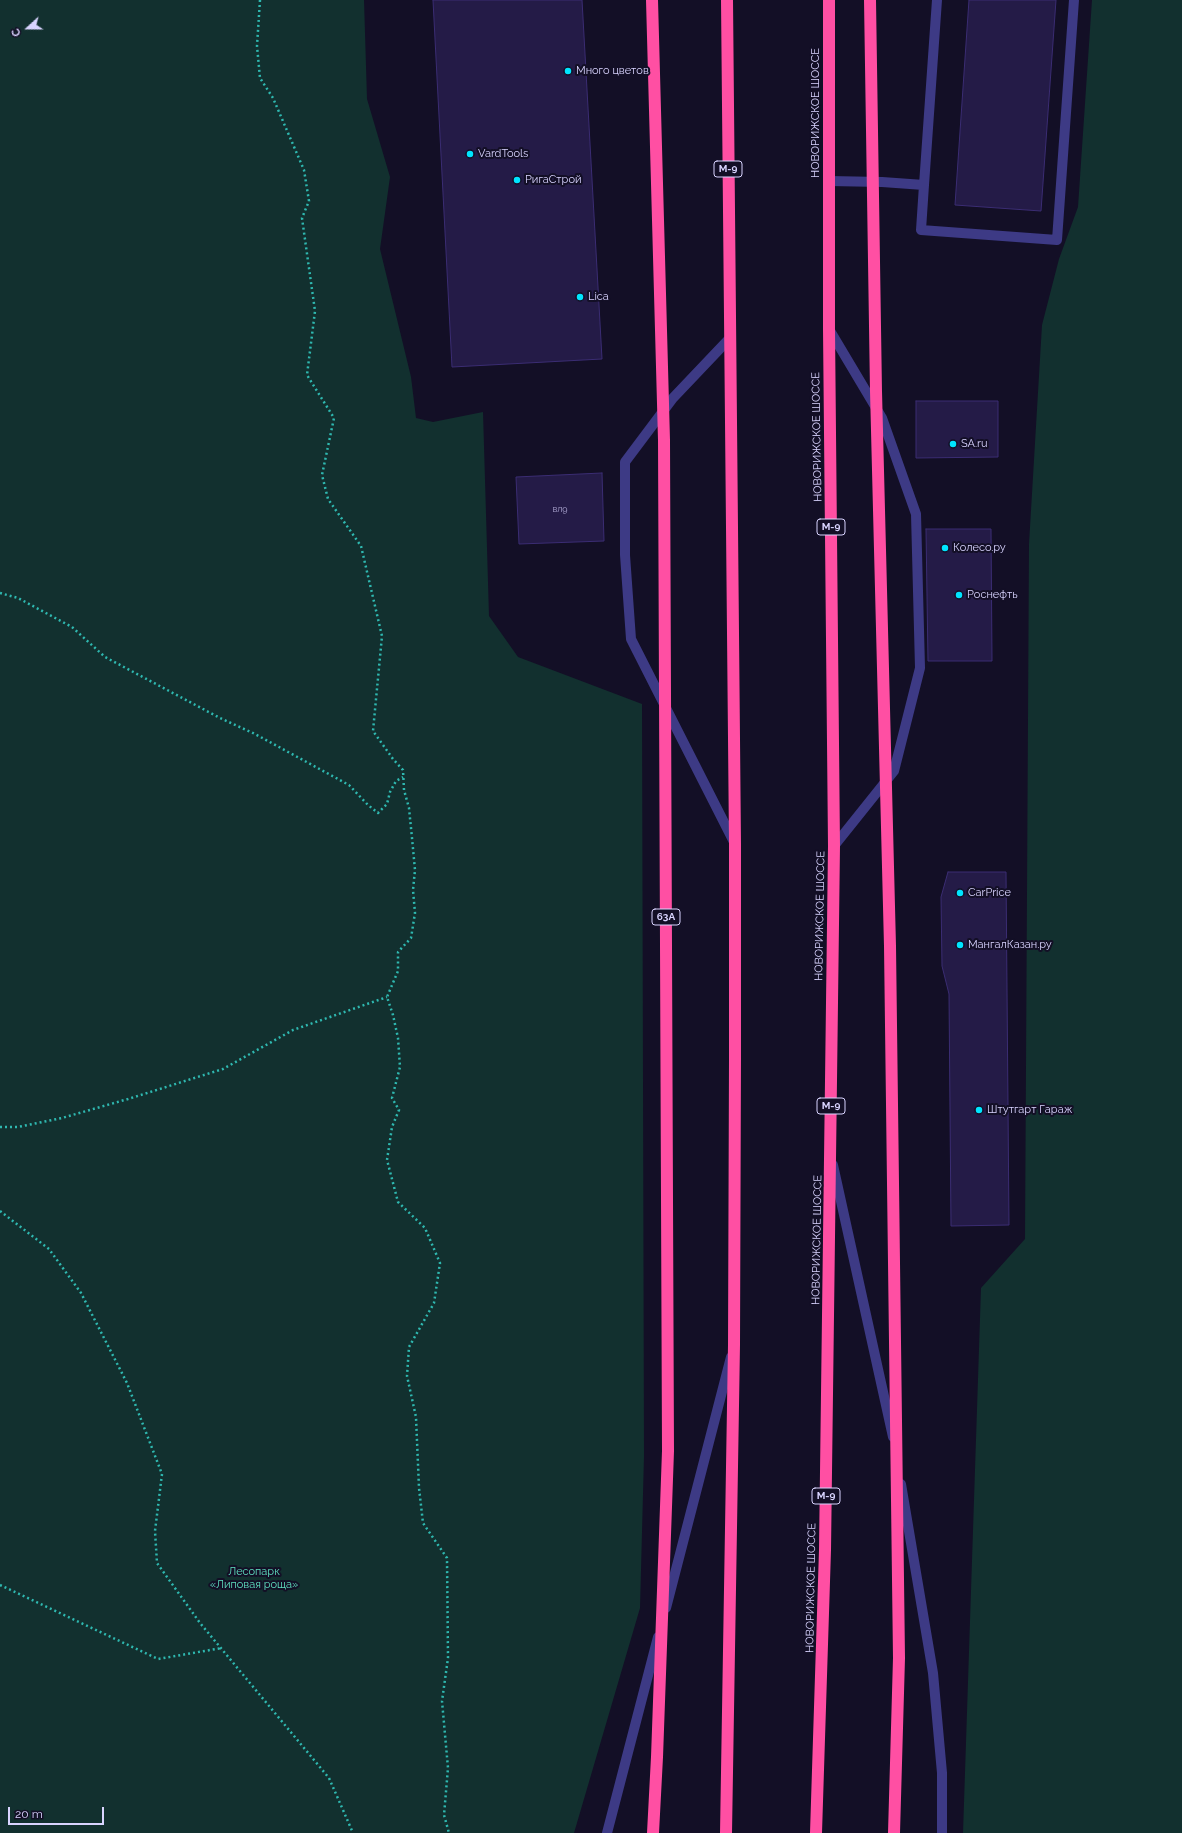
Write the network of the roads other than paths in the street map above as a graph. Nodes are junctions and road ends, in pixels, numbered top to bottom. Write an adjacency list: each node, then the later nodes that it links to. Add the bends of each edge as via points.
1 (652, 0): 16 (highway, 63A, bridge, via 664,440 668,1436 658,1757)
2 (727, 0): 10 (highway, М-9)
3 (829, 0): 7 (highway, НОВОРИЖСКОЕ ШОССЕ / М-9)
4 (870, 0): 19 (highway, bridge, via 876,391 890,946 899,1658)
5 (937, 0): 8 (street)
6 (1074, 0): 8 (street, via 1057,240 921,230)
7 (829, 181): 8 (street); 9 (highway, НОВОРИЖСКОЕ ШОССЕ / М-9)
8 (924, 185)
9 (829, 329): 12 (highway, НОВОРИЖСКОЕ ШОССЕ / М-9); 12 (street, via 882,418 916,514 920,668 894,771)
10 (730, 338): 11 (highway, М-9); 11 (street, via 673,398 625,462 625,555 630,638)
11 (735, 844): 14 (highway, М-9)
12 (834, 846): 13 (highway, НОВОРИЖСКОЕ ШОССЕ / М-9)
13 (831, 1158): 18 (highway, НОВОРИЖСКОЕ ШОССЕ / М-9, via 825,1550); 20 (street, via 892,1430 933,1673 942,1773)
14 (734, 1345): 15 (street); 17 (highway, М-9)
15 (607, 1833)
16 (653, 1833)
17 (726, 1833)
18 (816, 1833)
19 (894, 1833)
20 (942, 1833)

